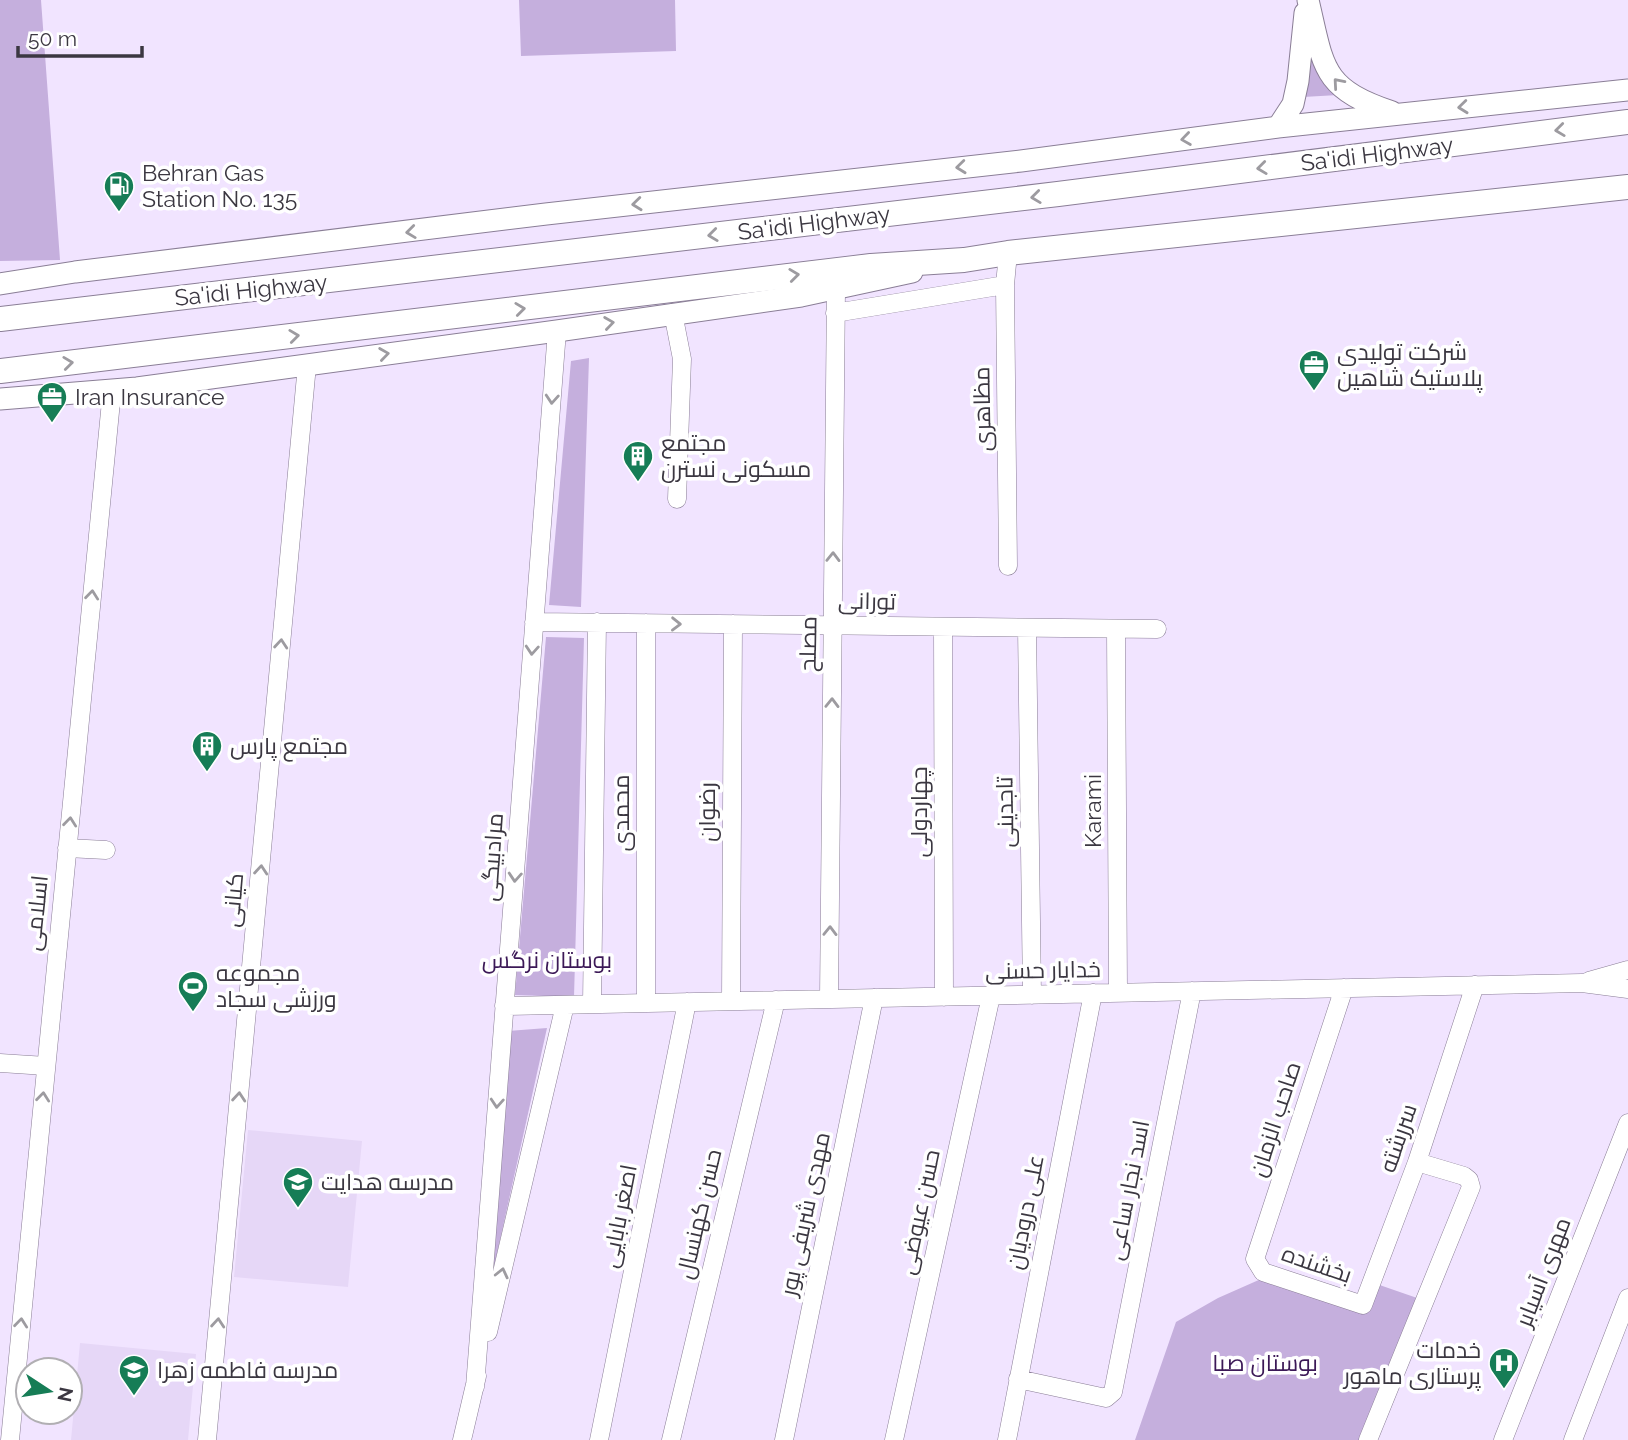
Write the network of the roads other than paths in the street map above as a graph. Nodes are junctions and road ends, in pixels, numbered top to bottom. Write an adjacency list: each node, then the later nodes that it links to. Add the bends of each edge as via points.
1 (1307, 0): 3 (main road, one-way to 1, via 1362,102 1334,81 1323,61); 5 (main road, via 1293,104)
2 (1628, 90): 3 (main road, Sa'idi Highway, one-way to 3)
3 (1397, 114): 5 (main road, Sa'idi Highway)
4 (1624, 121): 14 (highway, Sa'idi Highway, one-way to 14, via 1058,194)
5 (1278, 127): 9 (main road, Sa'idi Highway, one-way to 9)
6 (1628, 187): 7 (highway)
7 (1008, 253): 8 (highway); 10 (street, مظاهری)
8 (964, 260): 11 (main road); 17 (highway, one-way to 8, via 871,266)
9 (1, 283)
10 (1005, 285): 13 (street); 21 (street, مظاهری)
11 (836, 289): 12 (main road); 13 (street, مصلح)
12 (673, 313): 15 (main road, one-way to 12); 20 (street, via 682,359)
13 (835, 313): 26 (street, مصلح, one-way to 13)
14 (0, 319)
15 (557, 331): 16 (main road, one-way to 15); 22 (street, مرادبیگی, one-way to 22)
16 (307, 365): 18 (main road); 63 (street, کیانی, one-way to 16)
17 (0, 372)
18 (112, 391): 19 (main road); 31 (street, اسلامی, one-way to 18)
19 (0, 399)
20 (677, 499)
21 (1008, 566)
22 (534, 622): 23 (street, تورانی); 52 (street, مرادبیگی, one-way to 52)
23 (597, 622): 24 (street, تورانی); 50 (street)
24 (646, 623): 25 (street, تورانی, one-way to 25); 49 (street, محمدی)
25 (733, 624): 26 (street, تورانی); 47 (street, رضوان)
26 (833, 625): 27 (street, تورانی); 45 (street, مصلح, one-way to 26)
27 (943, 627): 28 (street, تورانی); 43 (street, چهاردولی)
28 (1027, 628): 29 (street, تورانی); 41 (street, تاجدینی)
29 (1116, 629): 30 (street, تورانی); 40 (street, Karami)
30 (1157, 629)
31 (67, 848): 32 (street); 54 (street, اسلامی)
32 (106, 850)
33 (1628, 970): 34 (street, خدایار حسنی)
34 (1582, 983): 35 (street, خدایار حسنی); 37 (street, خدایار حسنی)
35 (1475, 985): 36 (street, خدایار حسنی); 56 (street, سررشته)
36 (1344, 988): 38 (street, خدایار حسنی); 57 (street, صاحب الزمان)
37 (1628, 989)
38 (1192, 991): 40 (street, خدایار حسنی); 60 (street, اسد نجار ساعی, via 1110,1397)
39 (1093, 993): 40 (street, خدایار حسنی); 41 (street, خدایار حسنی); 60 (street, علی درودیان)
40 (1118, 993)
41 (1032, 995): 42 (street, خدایار حسنی)
42 (991, 996): 43 (street, خدایار حسنی); 68 (street, حسن عیوضی)
43 (944, 997): 44 (street, خدایار حسنی)
44 (874, 998): 45 (street, خدایار حسنی); 67 (street, مهدی شریفی پور)
45 (829, 999): 46 (street, خدایار حسنی)
46 (776, 1000): 47 (street, خدایار حسنی); 66 (street, حسن کهنسال)
47 (731, 1001): 48 (street, خدایار حسنی)
48 (687, 1002): 49 (street, خدایار حسنی); 65 (street, اصغر بابایی)
49 (646, 1003): 50 (street, خدایار حسنی)
50 (592, 1004): 51 (street, خدایار حسنی)
51 (565, 1005): 52 (street, خدایار حسنی); 61 (street, مرادبیگی, one-way to 51)
52 (505, 1006): 61 (street, مرادبیگی, one-way to 61)
53 (0, 1063): 54 (street)
54 (46, 1066): 62 (street, اسلامی, one-way to 54)
55 (1628, 1123): 71 (street, مهری آسیابر)
56 (1417, 1162): 59 (street, سررشته); 70 (street, via 1464,1176 1471,1187)
57 (1256, 1265): 59 (street, بخشنده, via 1263,1272)
58 (1628, 1298): 72 (street)
59 (1363, 1305)
60 (1018, 1379): 69 (street, علی درودیان)
61 (475, 1387): 64 (street, مرادبیگی)
62 (10, 1440)
63 (207, 1440)
64 (462, 1440)
65 (599, 1440)
66 (671, 1440)
67 (784, 1440)
68 (894, 1440)
69 (1007, 1440)
70 (1368, 1440)
71 (1503, 1440)
72 (1573, 1440)

